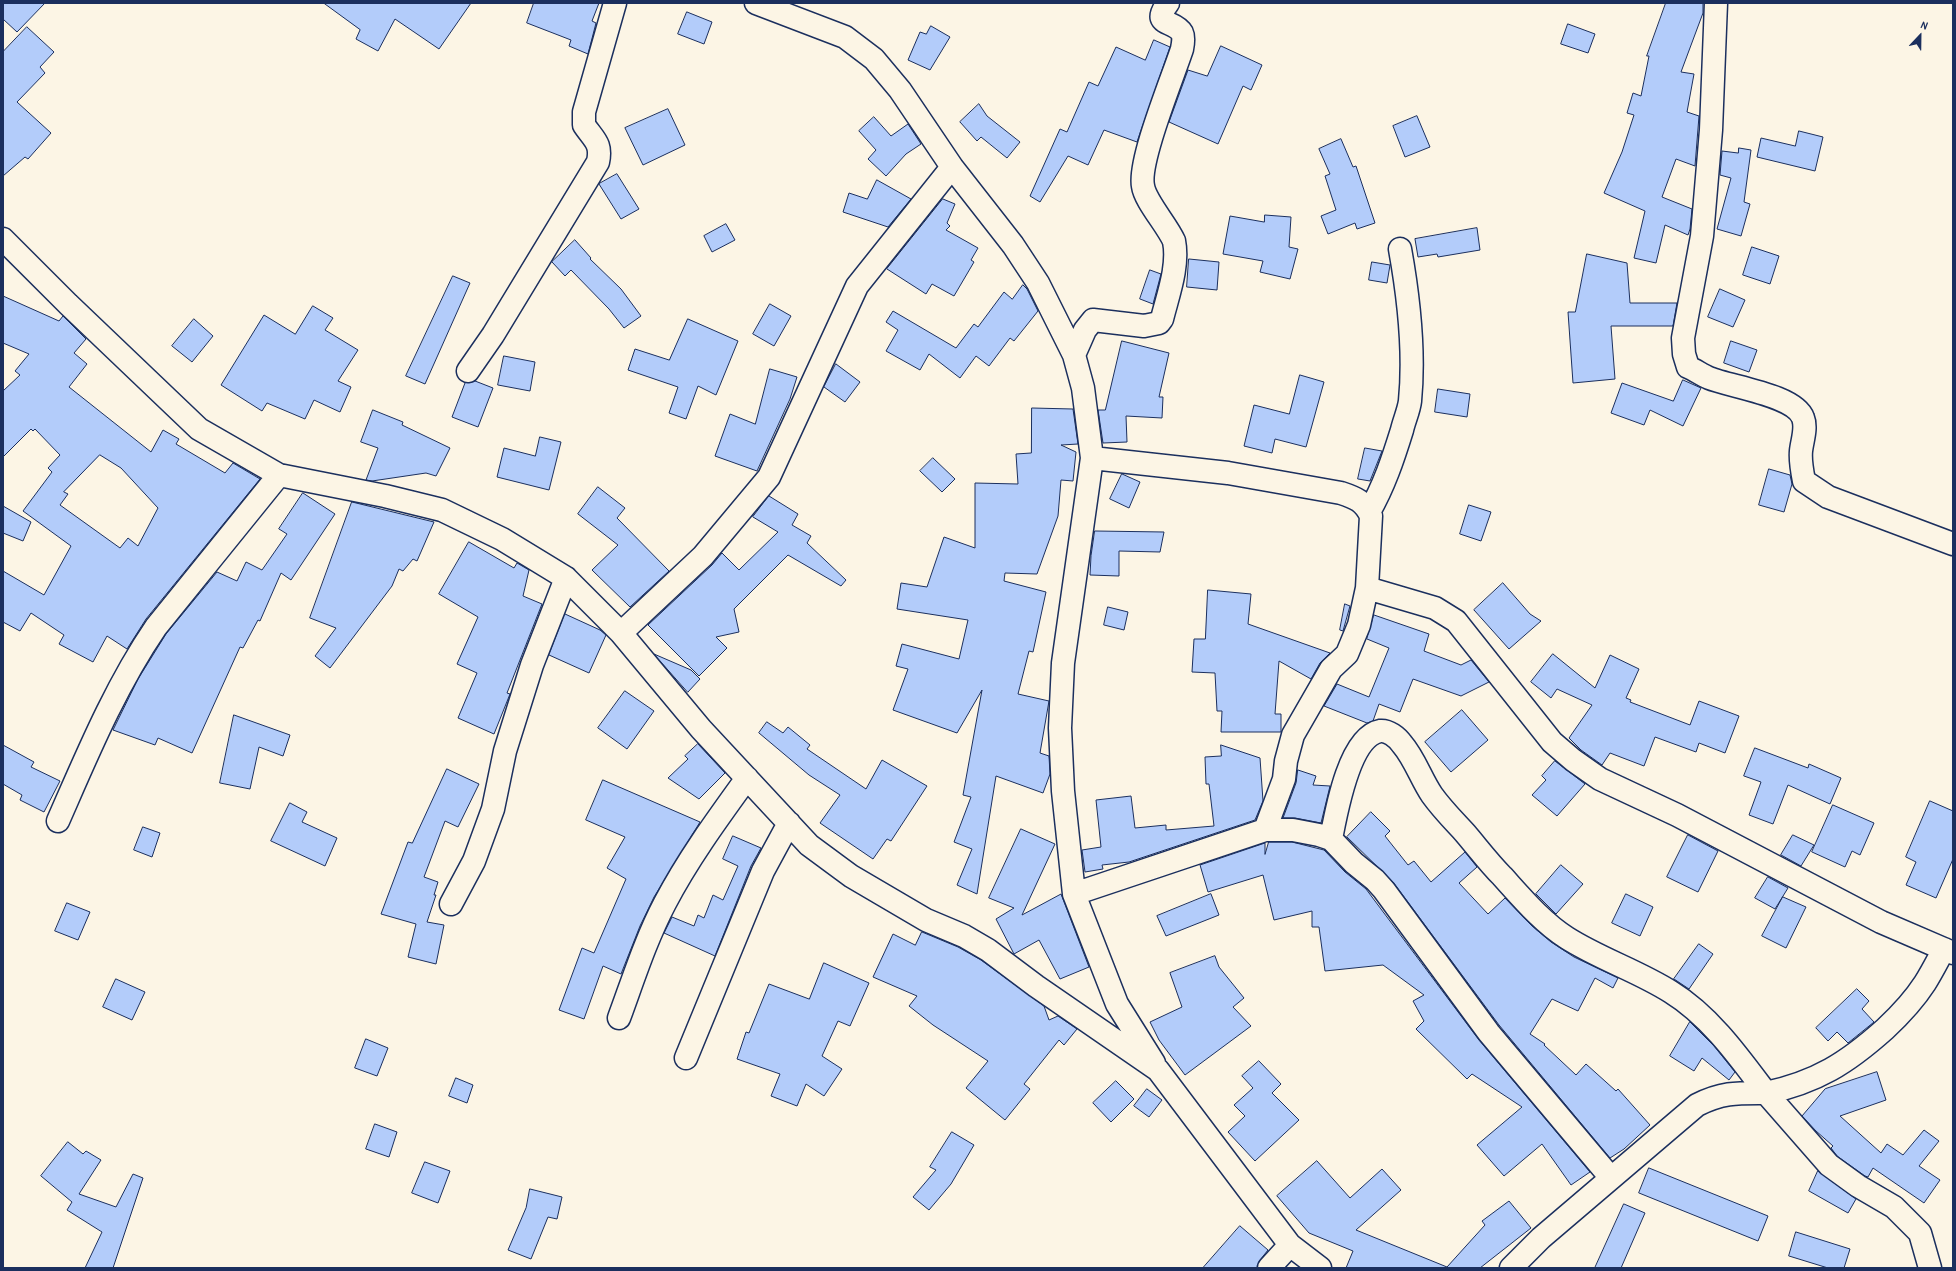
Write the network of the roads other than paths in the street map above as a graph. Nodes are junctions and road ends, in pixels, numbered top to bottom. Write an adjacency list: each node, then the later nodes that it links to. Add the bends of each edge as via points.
1 (615, 3): 9 (street, via 584,112 584,125 600,150 598,162)
2 (756, 3): 5 (street, via 845,37 874,59 900,90)
3 (1168, 3): 8 (street, via 1162,12 1162,18 1182,33 1182,49 1142,174 1143,187 1174,241 1176,251 1172,283 1159,323 1144,326 1093,320 1084,330)
4 (1716, 3): 13 (street, via 1711,130 1702,236 1683,338 1688,366 1710,378 1772,396 1794,406 1803,417 1801,468 1804,481 1828,497)
5 (952, 167): 8 (street, via 1021,257 1056,316); 16 (street, via 857,286 768,477 704,556)
6 (3, 239): 11 (street, via 199,429)
7 (1400, 249): 12 (street, via 1413,347 1410,402 1392,463)
8 (1074, 355): 10 (street, via 1083,388)
9 (468, 371)
10 (1092, 458): 12 (street, via 1228,473 1341,493 1358,499 1366,505); 22 (street, via 1063,663 1060,728 1063,791)
11 (279, 476): 14 (street, via 385,496 442,510 502,538); 18 (street, via 156,627 138,654)
12 (1369, 512): 15 (street, via 1371,516)
13 (1953, 544)
14 (566, 578): 16 (street); 23 (street, via 532,665 506,751 493,809 477,854)
15 (1366, 588): 20 (street, via 1359,625 1348,654 1331,669 1293,735 1284,779); 24 (street, via 1435,608 1456,621 1552,742 1600,779 1677,815 1881,922)
16 (621, 633): 17 (street, via 701,729)
17 (748, 778): 19 (street); 25 (street, via 716,821 665,903)
18 (58, 821)
19 (789, 823): 26 (street, via 764,871); 27 (street, via 809,845 833,864 926,920 964,936 988,950)
20 (1266, 830): 21 (street, via 1293,830 1319,834); 22 (street)
21 (1331, 839): 28 (street, via 1338,796 1361,744 1371,734 1381,731 1392,734 1413,757 1433,796 1500,875 1541,917 1566,937 1671,992 1697,1011); 29 (street, via 1384,890 1489,1033)
22 (1074, 894): 27 (street, via 1117,1004)
23 (451, 904)
24 (1949, 951): 28 (street, via 1902,1013 1858,1053 1804,1083)
25 (618, 1018)
26 (686, 1058)
27 (1158, 1070): 30 (street)
28 (1766, 1093): 29 (street, via 1714,1096 1697,1105); 34 (street, via 1829,1165 1894,1207 1920,1232)
29 (1611, 1178): 33 (street, via 1541,1238)
30 (1290, 1245): 31 (street); 32 (street)
31 (1269, 1268)
32 (1320, 1268)
33 (1511, 1268)
34 (1930, 1268)

